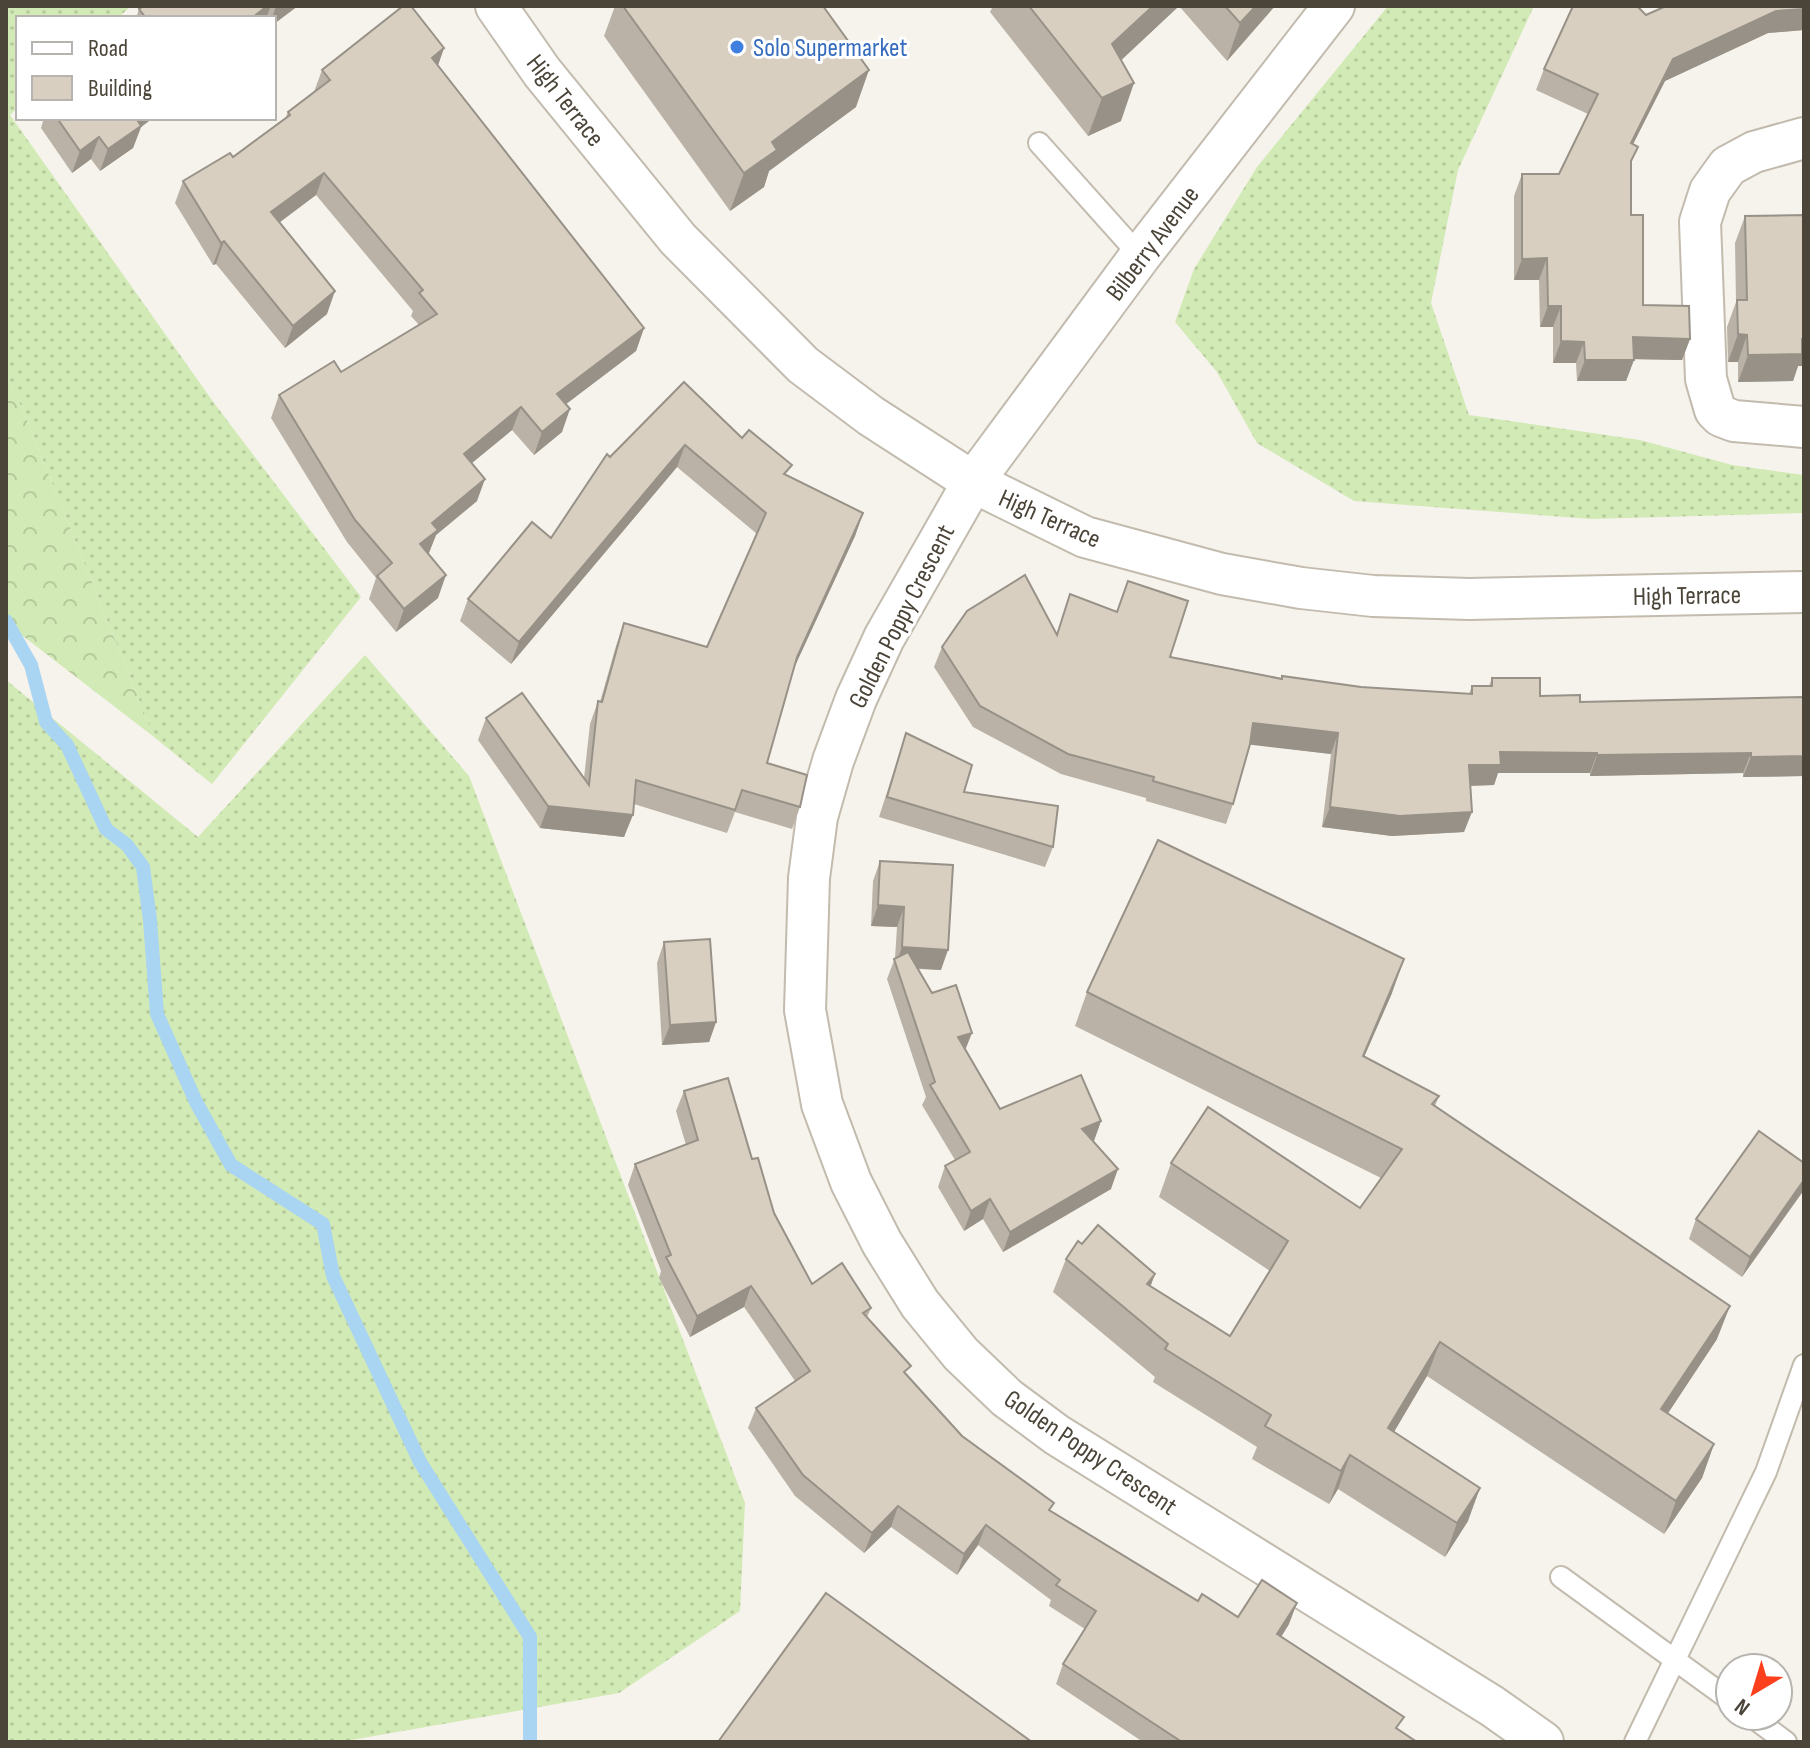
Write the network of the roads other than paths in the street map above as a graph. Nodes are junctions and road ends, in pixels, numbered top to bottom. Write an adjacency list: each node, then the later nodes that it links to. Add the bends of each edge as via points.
1 (496, 6): 7 (street, High Terrace, via 542,72 678,239 759,323 803,365 871,416)
2 (1334, 6): 5 (street, Bilberry Avenue)
3 (1804, 138): 6 (street, via 1754,152 1728,166 1710,191 1700,222 1710,401 1721,416)
4 (1039, 143): 5 (lane)
5 (1140, 256): 7 (street, Bilberry Avenue)
6 (1804, 427)
7 (973, 482): 8 (street, High Terrace, via 1085,537 1222,574 1301,588 1469,599); 13 (street, Golden Poppy Crescent, via 884,638 856,699 817,817 809,878 805,1010 822,1104 851,1182 920,1304 1007,1398 1057,1435)
8 (1804, 592)
9 (1804, 1365): 11 (lane, via 1766,1472)
10 (1561, 1577): 11 (lane)
11 (1676, 1660): 12 (lane); 14 (lane)
12 (1714, 1688)
13 (1543, 1742)
14 (1635, 1742)

